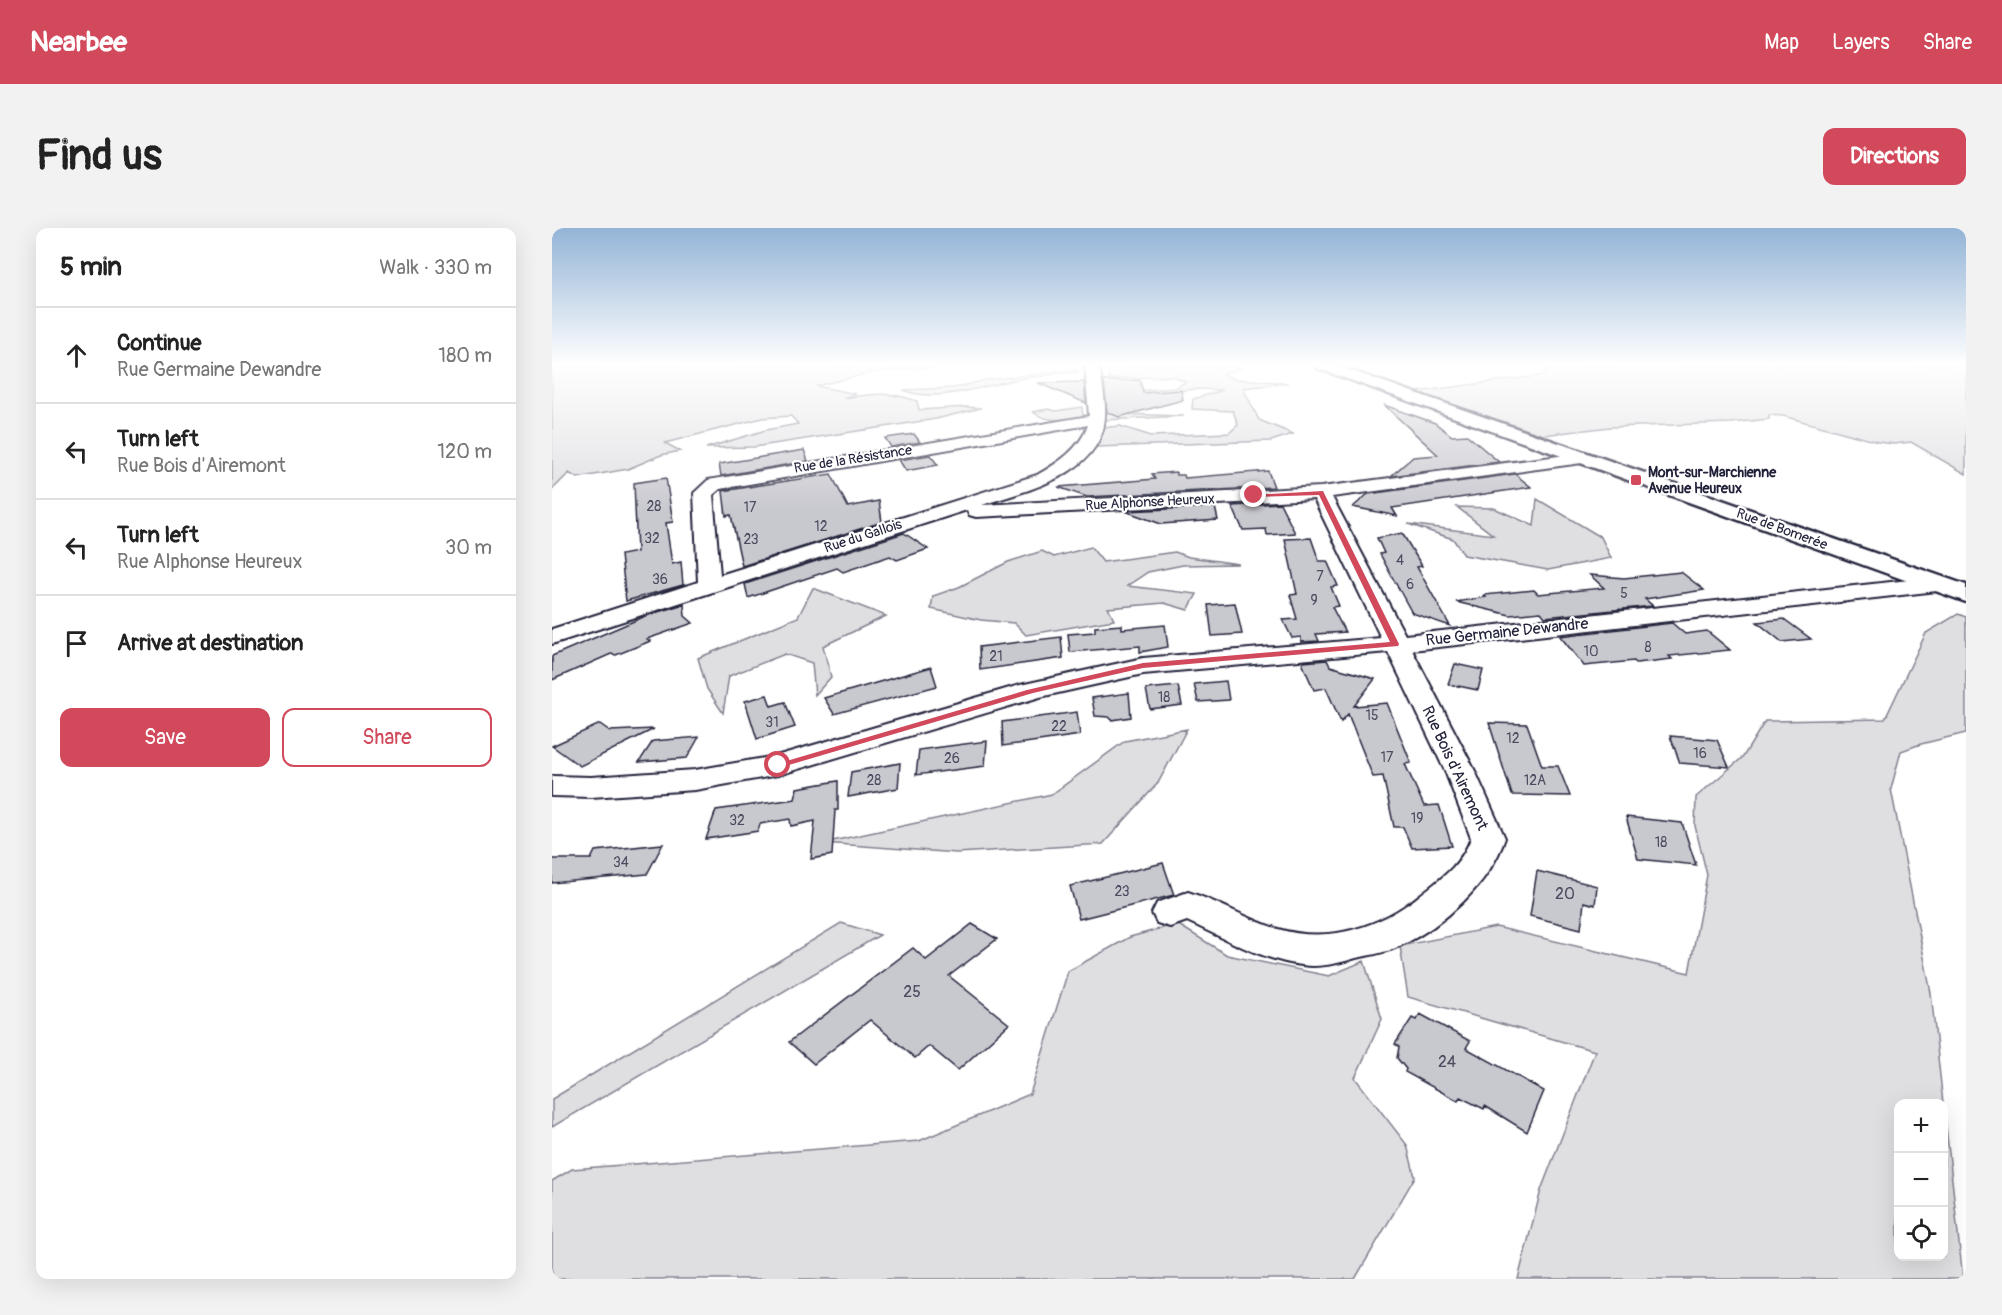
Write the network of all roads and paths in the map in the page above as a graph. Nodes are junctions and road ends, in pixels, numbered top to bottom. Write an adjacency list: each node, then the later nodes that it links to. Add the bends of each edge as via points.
1 (1097, 414): 3 (street, Rue du Gallois)
2 (1459, 414): 4 (main road, Rue de Bomerée)
3 (1097, 418): 6 (street, Rue du Gallois, via 1091,437 1062,470); 8 (street, Rue de la Résistance, via 714,484 703,493)
4 (1582, 458): 5 (street, Rue Alphonse Heureux); 7 (main road, Rue de Bomerée)
5 (1321, 493): 6 (street, Rue Alphonse Heureux); 11 (street, Rue Bois d'Airemont)
6 (931, 514): 8 (street, Rue du Gallois)
7 (1936, 584): 9 (main road, Rue de Bomerée); 11 (street, Rue Germaine Dewandre)
8 (710, 585): 10 (street, Rue du Gallois)
9 (1966, 594)
10 (559, 636)
11 (1395, 644): 12 (street, Rue Germaine Dewandre, via 1143,666 1041,688 778,765 695,780); 13 (street, Rue Bois d'Airemont, via 1460,771 1488,838 1481,858 1466,878 1415,920 1386,936 1331,949 1303,950 1270,942 1188,906)
12 (552, 786)
13 (1170, 913)

